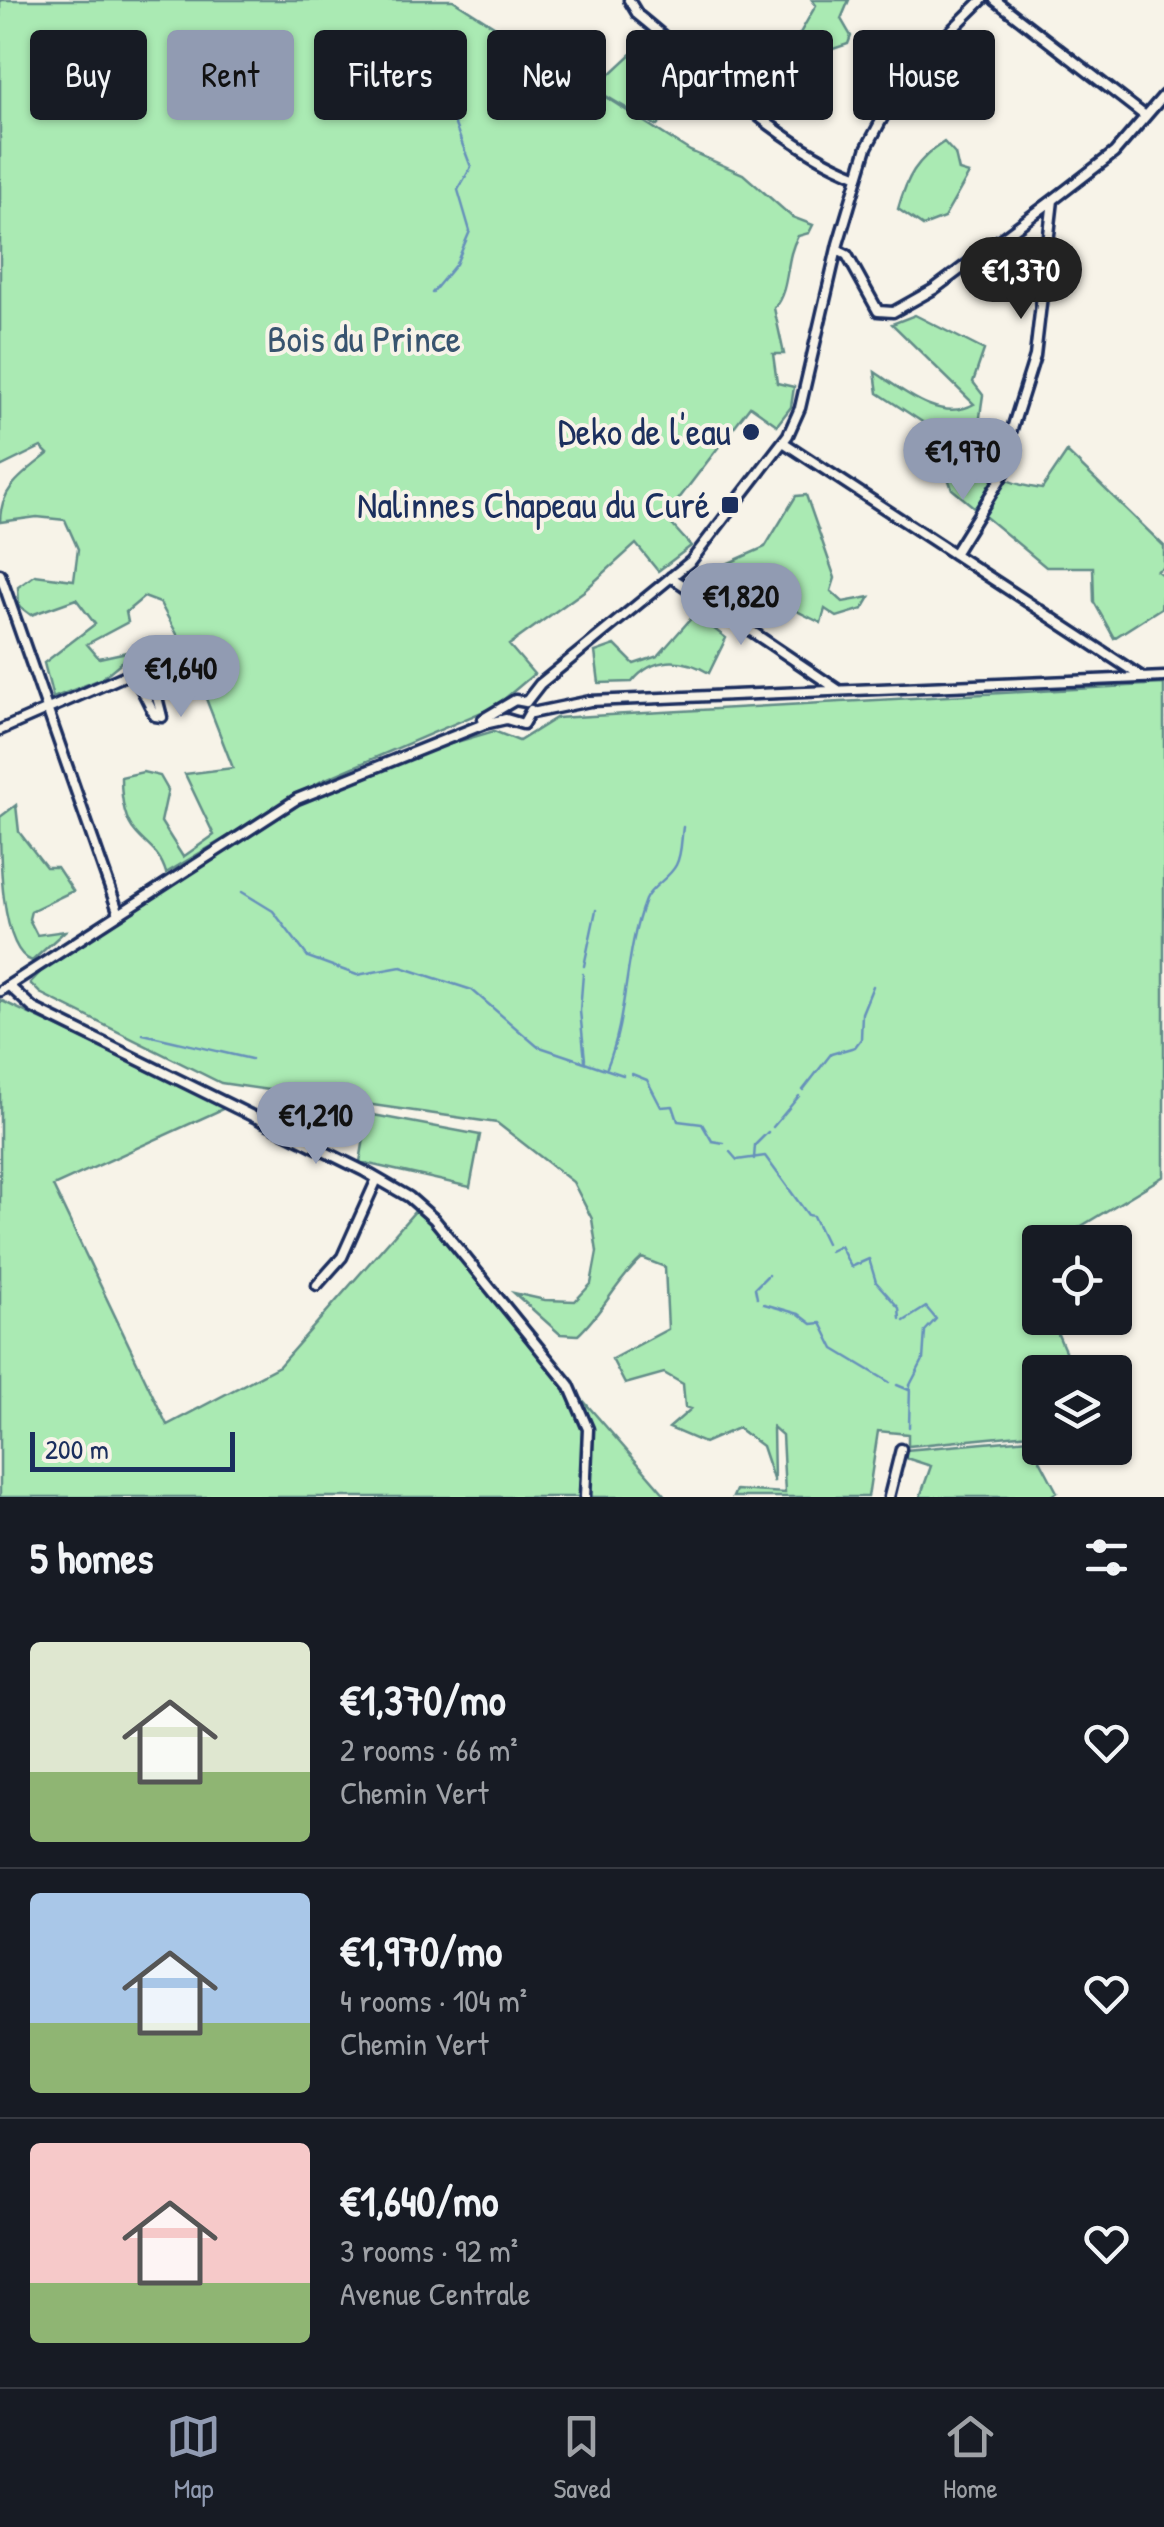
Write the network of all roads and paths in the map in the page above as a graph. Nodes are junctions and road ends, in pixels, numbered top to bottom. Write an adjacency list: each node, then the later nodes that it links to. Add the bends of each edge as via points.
1 (629, 0): 6 (street, via 638,15 788,136)
2 (982, 0): 6 (street, via 902,80)
3 (995, 0): 5 (street)
4 (1164, 95): 5 (street)
5 (1144, 116): 7 (street, via 1114,153)
6 (856, 175): 8 (street)
7 (1054, 200): 8 (street, via 934,289 888,314 875,307 848,255); 10 (street, via 1032,369)
8 (836, 250): 9 (street, via 800,408)
9 (783, 442): 12 (street); 14 (street, via 696,556)
10 (1006, 448)
11 (1004, 473): 12 (street)
12 (954, 554): 16 (street)
13 (0, 574): 20 (street)
14 (671, 577): 18 (street); 19 (street)
15 (133, 672): 15 (street, via 155,716 162,717 150,674 144,668); 20 (street)
16 (1142, 677): 17 (street); 18 (street)
17 (1164, 677)
18 (838, 690): 22 (street, via 578,702)
19 (526, 702): 21 (street, via 515,700); 22 (street)
20 (48, 708): 24 (street); 26 (street)
21 (507, 709): 23 (street); 25 (street)
22 (532, 713): 23 (street, via 523,724)
23 (509, 720): 25 (street)
24 (0, 730)
25 (408, 752): 26 (street, via 273,813)
26 (118, 914): 27 (street)
27 (4, 988): 28 (street)
28 (377, 1179): 29 (street, via 342,1257); 31 (street, via 434,1219 569,1385 588,1429)
29 (317, 1285)
30 (901, 1449): 32 (street)
31 (585, 1497)
32 (889, 1497)

